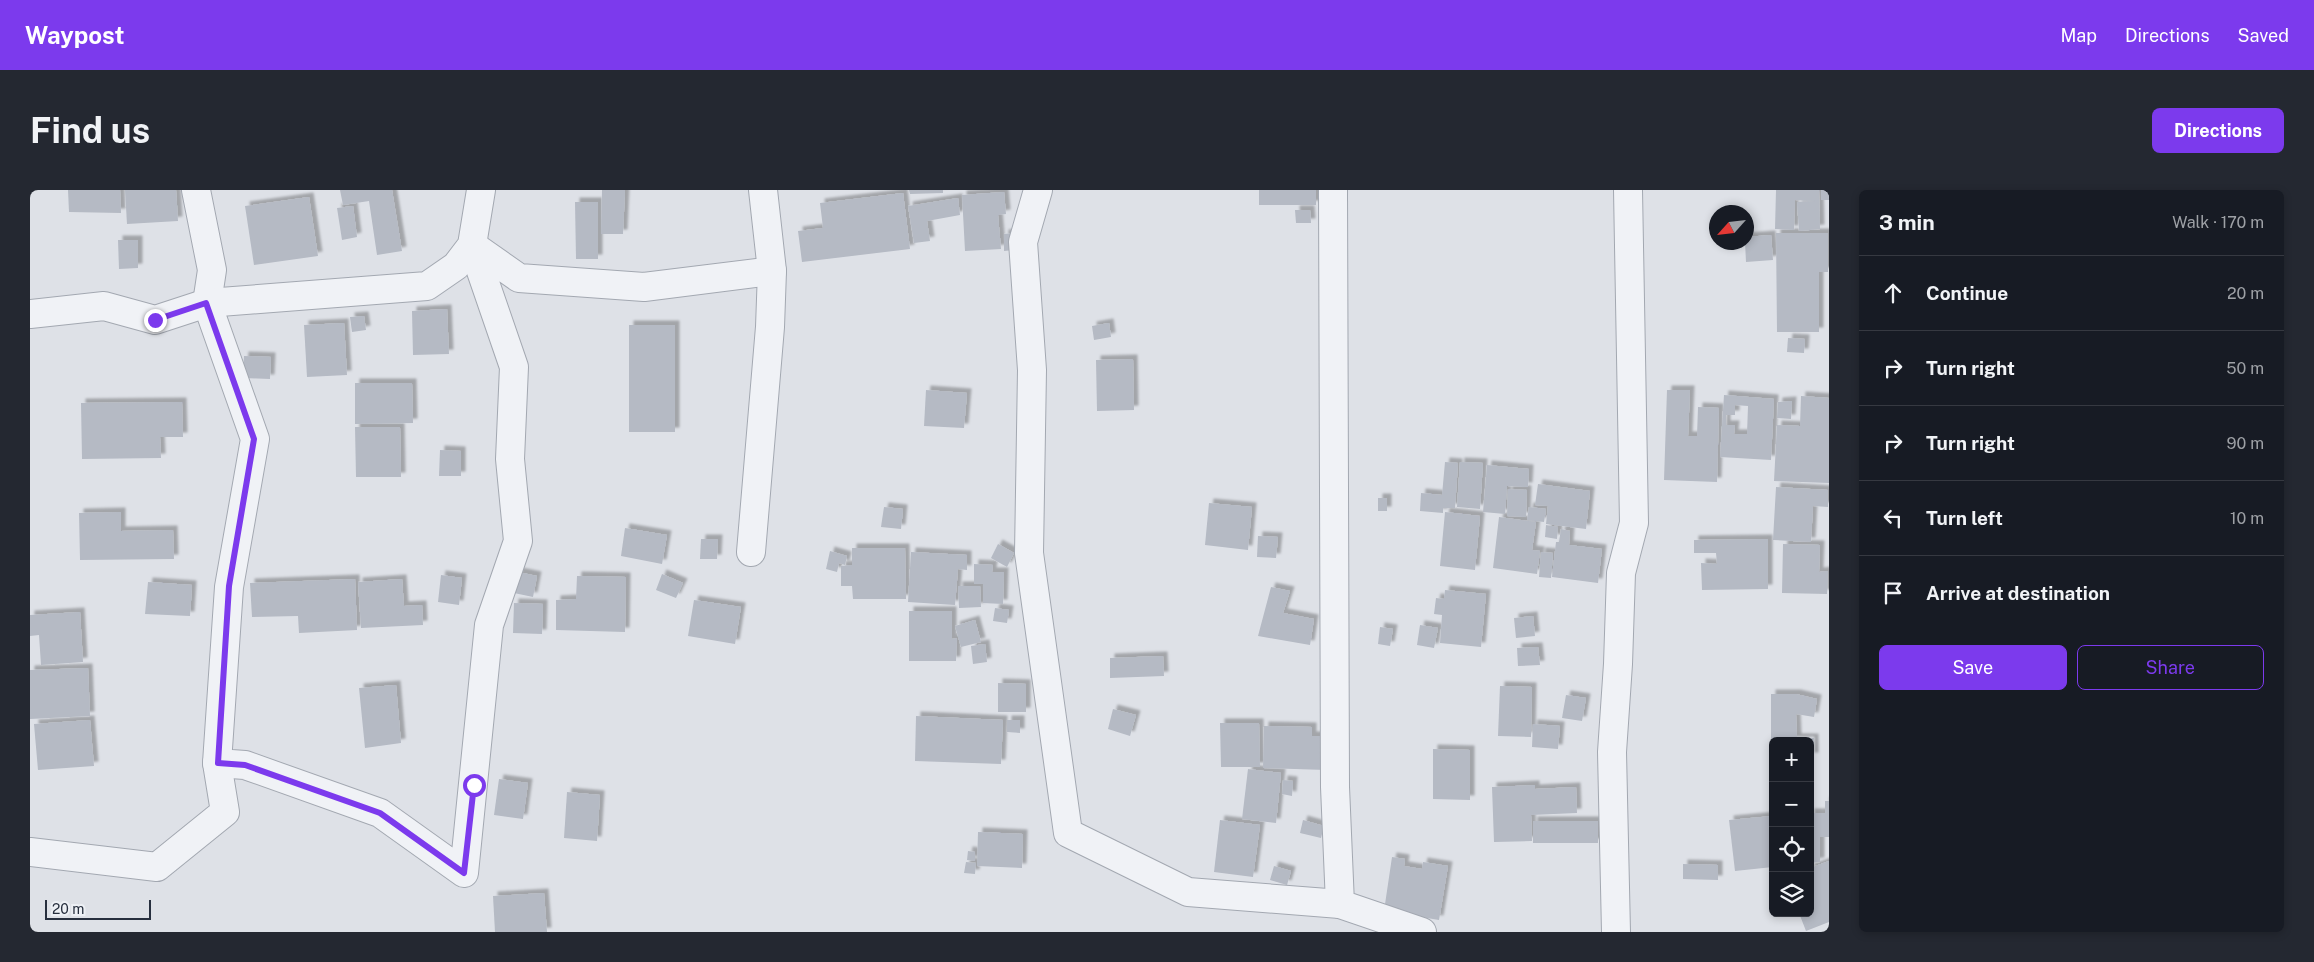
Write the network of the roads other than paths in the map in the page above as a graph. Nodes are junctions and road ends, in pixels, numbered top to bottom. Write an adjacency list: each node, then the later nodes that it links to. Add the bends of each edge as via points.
1 (196, 190): 9 (street, via 212,270)
2 (481, 190): 7 (street)
3 (762, 190): 8 (street)
4 (1038, 190): 14 (street, via 1023,242 1032,370 1029,553 1068,833 1188,892)
5 (1332, 190): 14 (street, via 1335,787)
6 (1628, 190): 16 (street, via 1634,523 1621,573 1612,752)
7 (472, 245): 8 (street, via 519,278 644,287); 9 (street, via 456,266 427,286); 12 (street, via 514,367 510,459 518,541 489,625 464,873 380,813 245,765)
8 (772, 270): 11 (street)
9 (206, 303): 10 (street, via 155,320 104,306); 12 (street, via 254,439 229,586)
10 (30, 314)
11 (751, 552)
12 (218, 763): 13 (street, via 225,812 157,867)
13 (30, 852)
14 (1340, 904): 15 (street)
15 (1422, 932)
16 (1616, 932)

